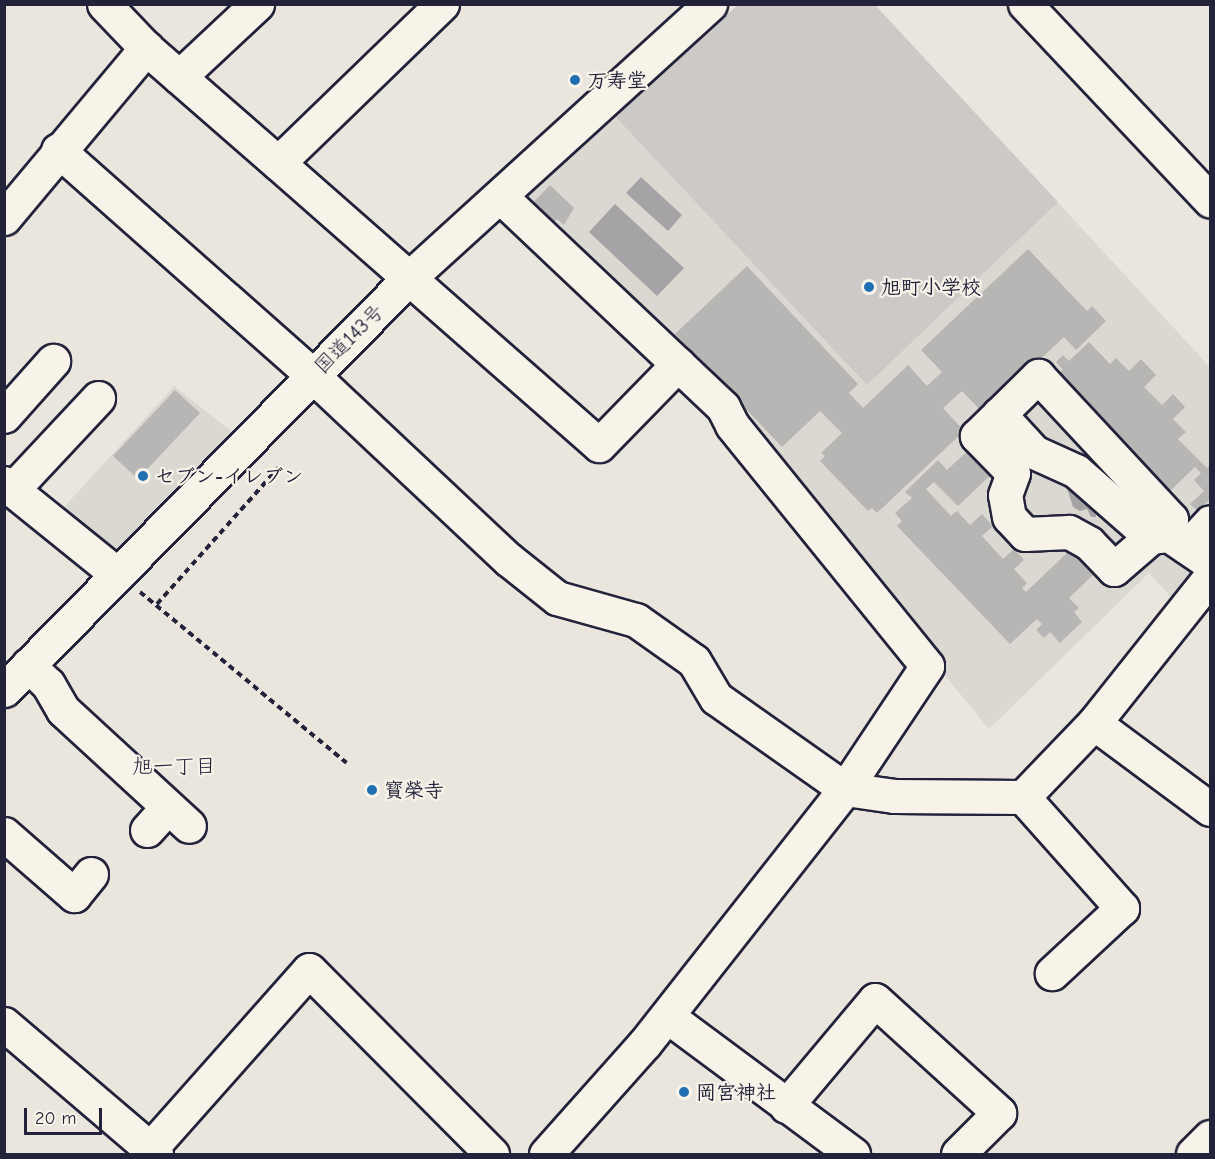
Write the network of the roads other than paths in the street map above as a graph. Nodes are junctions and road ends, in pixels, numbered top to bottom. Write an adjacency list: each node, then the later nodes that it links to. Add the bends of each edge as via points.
1 (104, 4): 6 (main road)
2 (257, 4): 7 (main road)
3 (442, 4): 9 (main road)
4 (1025, 4): 11 (main road)
5 (696, 9): 10 (main road, 国道143号)
6 (146, 48): 7 (main road); 8 (main road)
7 (179, 77): 9 (main road)
8 (58, 150): 12 (main road); 16 (main road)
9 (278, 164): 13 (main road)
10 (501, 197): 13 (main road, 国道143号); 15 (main road)
11 (1210, 200)
12 (4, 218)
13 (409, 278): 15 (main road, via 599,445); 16 (main road, 国道143号)
14 (53, 361): 19 (main road)
15 (678, 364): 30 (main road, via 723,407 732,425 927,666)
16 (312, 375): 25 (main road, 国道143号); 30 (main road, via 508,559 557,598 636,620 693,661 716,698)
17 (98, 398): 20 (main road)
18 (999, 414): 21 (main road, via 1034,452 1076,471); 23 (main road, via 977,436 1013,473 1005,495 1009,517 1025,534 1069,532); 24 (main road, via 1038,376 1171,519)
19 (4, 416)
20 (8, 487): 25 (main road)
21 (1125, 512): 23 (main road); 24 (main road)
22 (1210, 522): 24 (main road)
23 (1092, 546): 24 (main road, via 1114,569)
24 (1179, 546)
25 (118, 575): 27 (main road, 国道143号)
26 (1210, 577): 29 (main road)
27 (28, 666): 28 (main road, 国道143号); 33 (main road, via 48,684 63,710)
28 (4, 690)
29 (1094, 723): 31 (main road); 32 (main road)
30 (845, 789): 31 (main road, via 894,796); 37 (main road)
31 (1023, 797): 36 (main road, via 1122,908)
32 (1210, 809)
33 (168, 821)
34 (4, 834): 35 (main road)
35 (83, 892)
36 (1052, 973)
37 (667, 1016): 39 (main road); 43 (main road)
38 (4, 1024): 41 (main road)
39 (786, 1106): 44 (main road); 45 (main road, via 874,1000 999,1113)
40 (1210, 1137): 46 (main road)
41 (153, 1152): 42 (main road, via 309,970)
42 (492, 1155)
43 (546, 1155)
44 (853, 1155)
45 (958, 1155)
46 (1193, 1155)

